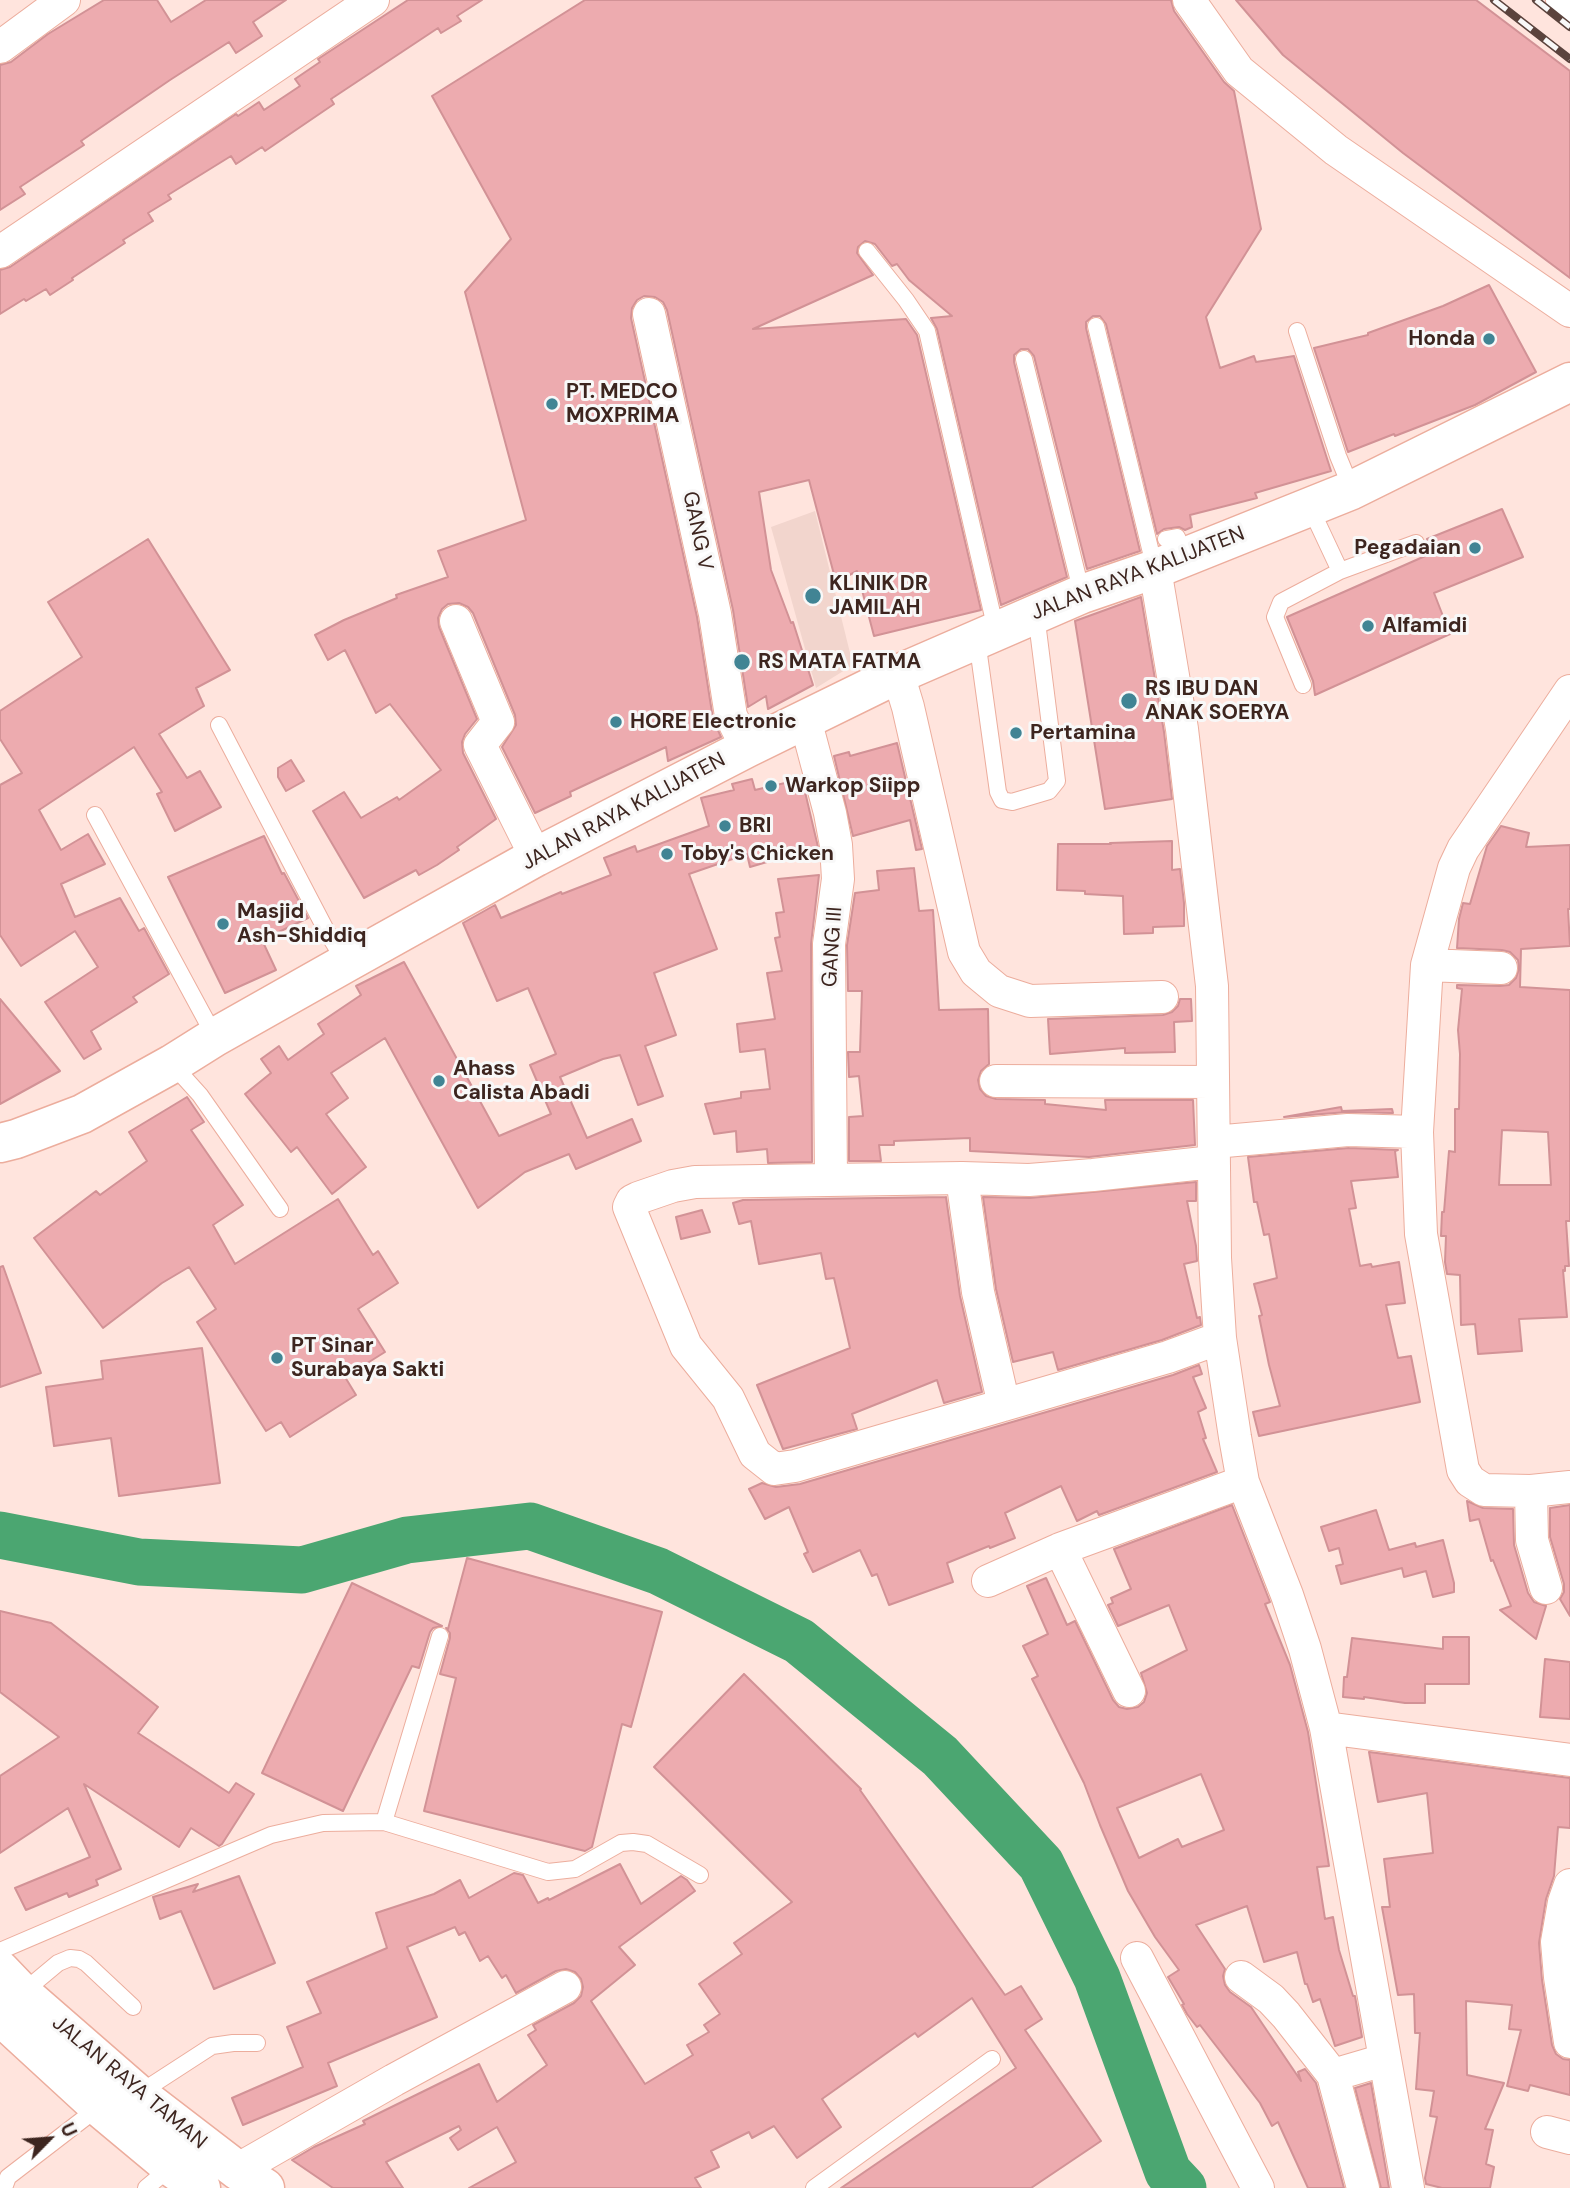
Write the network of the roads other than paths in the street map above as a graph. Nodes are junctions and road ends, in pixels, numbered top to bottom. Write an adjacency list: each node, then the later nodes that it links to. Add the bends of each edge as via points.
1 (64, 0): 6 (street)
2 (373, 0): 7 (street)
3 (1189, 0): 9 (street, via 1239,71 1336,150)
4 (1562, 0): 5 (street)
5 (1570, 6)
6 (0, 47)
7 (0, 251)
8 (867, 251): 23 (lane, via 927,331)
9 (1570, 312)
10 (649, 314): 29 (street, GANG V, via 715,614 731,716)
11 (1096, 326): 18 (lane)
12 (1297, 331): 15 (lane)
13 (1024, 359): 20 (lane)
14 (1570, 382): 15 (main road, JALAN RAYA KALIJATEN)
15 (1352, 490): 16 (main road, JALAN RAYA KALIJATEN)
16 (1310, 508): 18 (main road, JALAN RAYA KALIJATEN); 19 (lane)
17 (1416, 543): 19 (lane)
18 (1169, 555): 20 (main road, JALAN RAYA KALIJATEN); 39 (street, via 1182,729 1212,986)
19 (1340, 571): 25 (lane, via 1282,601 1275,617)
20 (1082, 594): 21 (main road, JALAN RAYA KALIJATEN)
21 (1036, 614): 23 (main road, JALAN RAYA KALIJATEN); 23 (lane, via 1057,781 1049,791 1012,802 1002,800 998,792)
22 (456, 621): 31 (street, via 498,722 480,745)
23 (987, 634): 24 (main road, JALAN RAYA KALIJATEN)
24 (898, 674): 27 (main road, JALAN RAYA KALIJATEN); 35 (street, via 964,952 976,972 999,991 1030,1001)
25 (1303, 685)
26 (1570, 691): 33 (street, via 1463,849)
27 (805, 719): 29 (main road, JALAN RAYA KALIJATEN); 44 (street, GANG III, via 830,813 838,879 829,944)
28 (219, 724): 32 (lane)
29 (747, 748): 31 (main road, JALAN RAYA KALIJATEN)
30 (96, 815): 36 (lane)
31 (536, 857): 32 (main road, JALAN RAYA KALIJATEN)
32 (346, 963): 36 (main road, JALAN RAYA KALIJATEN)
33 (1427, 965): 34 (street); 40 (street)
34 (1501, 968)
35 (1162, 997)
36 (215, 1037): 37 (main road, JALAN RAYA KALIJATEN)
37 (173, 1064): 41 (main road, JALAN RAYA KALIJATEN, via 82,1114); 45 (lane, via 200,1095)
38 (996, 1081): 39 (street)
39 (1213, 1082): 42 (street)
40 (1404, 1132): 42 (street, via 1348,1130); 50 (street, via 1463,1470 1484,1490)
41 (0, 1143)
42 (1214, 1152): 43 (street, via 1093,1175 1029,1180); 46 (street)
43 (962, 1178): 44 (street); 47 (street, via 978,1292)
44 (831, 1179): 47 (street, via 686,1183 632,1201 629,1208 686,1346 728,1398 755,1454 774,1469 784,1469)
45 (279, 1209)
46 (1220, 1338): 47 (street); 48 (street)
47 (1004, 1405)
48 (1243, 1482): 51 (street); 56 (street, via 1287,1595)
49 (1570, 1487): 50 (street)
50 (1531, 1491): 53 (street, via 1532,1540)
51 (1060, 1549): 52 (street); 55 (street)
52 (988, 1581)
53 (1546, 1588)
54 (440, 1636): 58 (lane)
55 (1129, 1691)
56 (1326, 1728): 57 (street); 70 (street)
57 (1570, 1760)
58 (384, 1822): 59 (lane, via 548,1872 575,1869 621,1843 633,1842 647,1844); 61 (lane, via 323,1823 271,1835)
59 (700, 1875)
60 (1570, 1885): 67 (street, via 1557,1942)
61 (0, 1951)
62 (1137, 1958): 78 (street)
63 (1241, 1977): 71 (street, via 1286,2015)
64 (565, 1987): 74 (street, via 394,2080)
65 (7, 1993): 66 (lane, via 58,1963 79,1959); 72 (main road, JALAN RAYA TAMAN); 73 (main road, JALAN RAYA TAMAN)
66 (133, 2007)
67 (1570, 2042)
68 (257, 2043): 72 (lane, via 212,2046)
69 (992, 2059): 77 (lane)
70 (1384, 2060): 71 (street); 80 (street)
71 (1333, 2075): 79 (street)
72 (138, 2094): 74 (main road, JALAN RAYA TAMAN)
73 (99, 2107): 75 (main road, JALAN RAYA TAMAN); 76 (lane, via 8,2178)
74 (251, 2179)
75 (173, 2181)
76 (4, 2188)
77 (814, 2188)
78 (1258, 2188)
79 (1363, 2188)
80 (1408, 2188)

